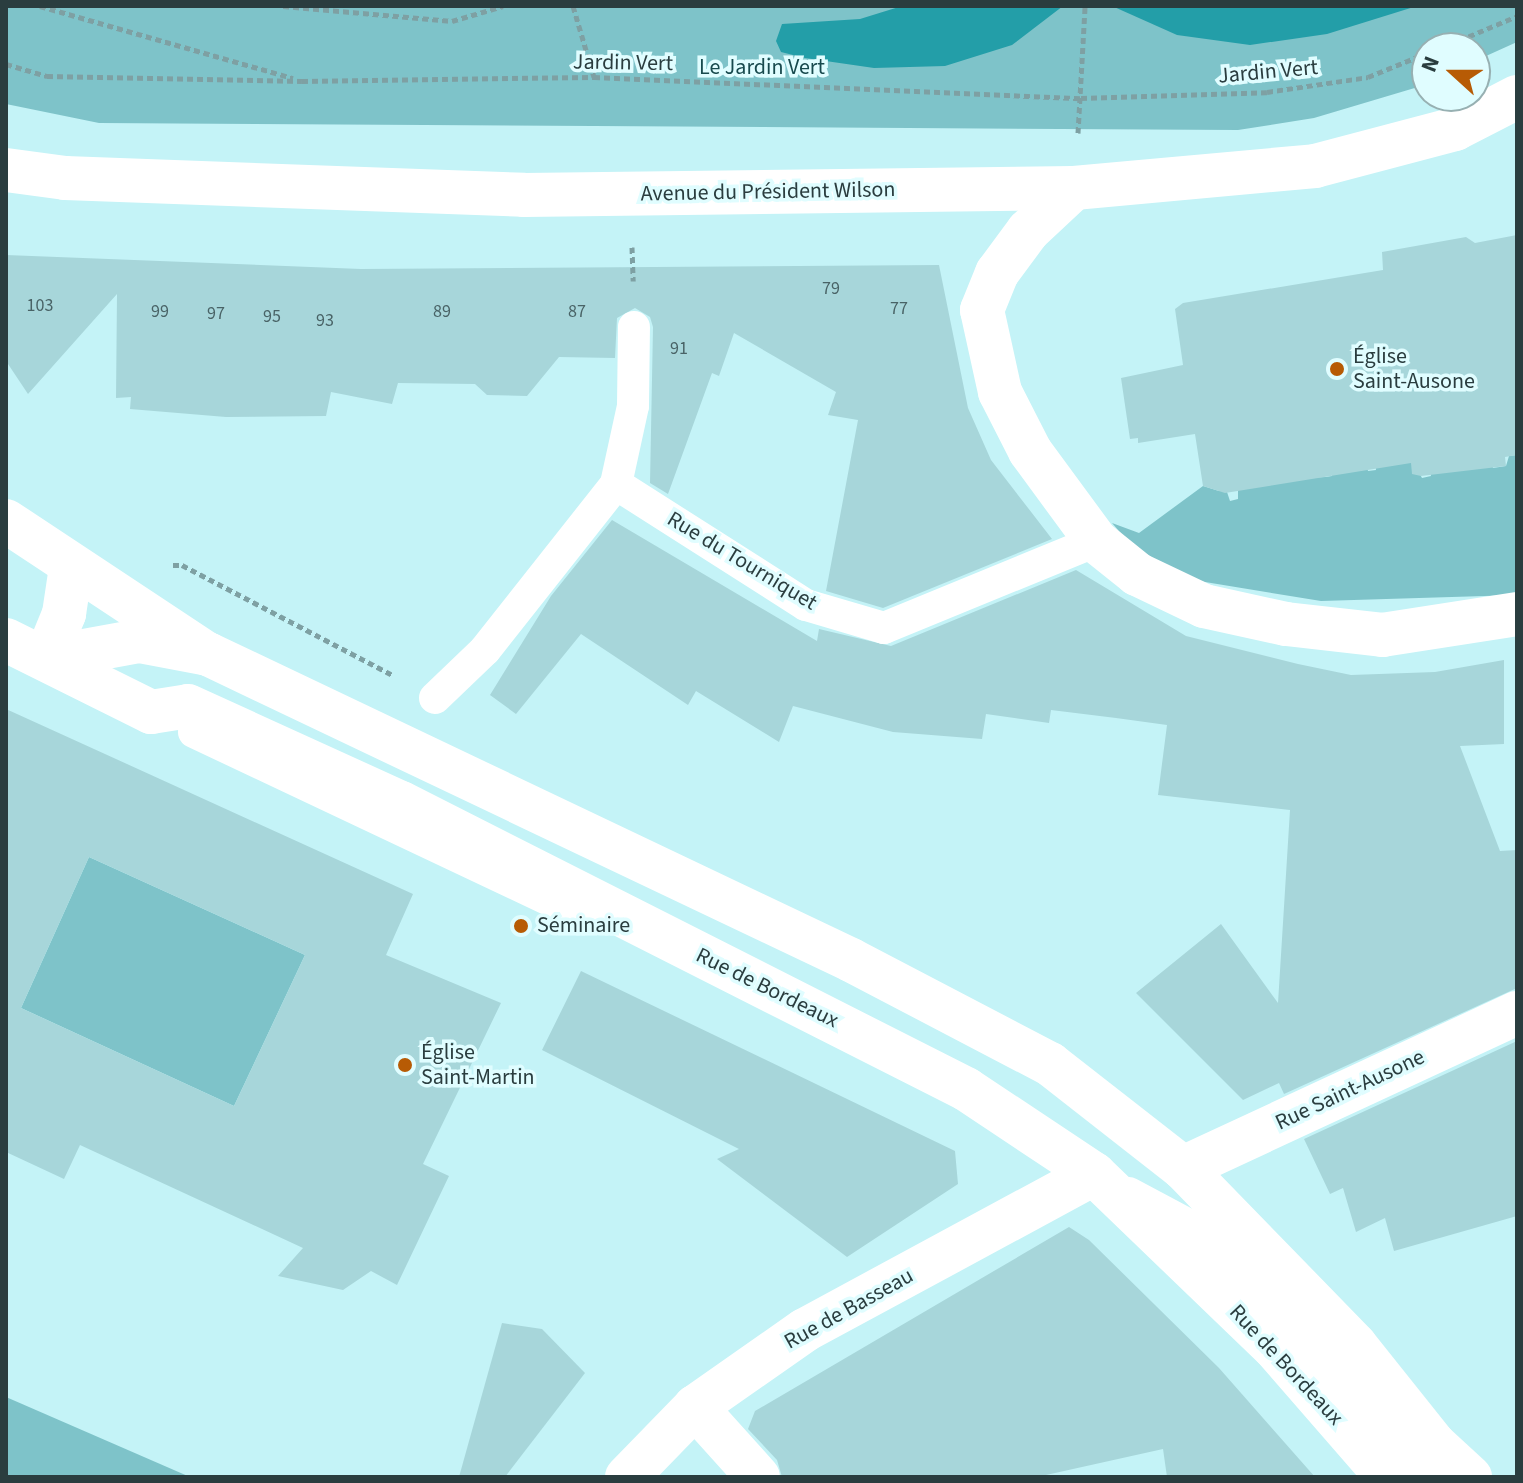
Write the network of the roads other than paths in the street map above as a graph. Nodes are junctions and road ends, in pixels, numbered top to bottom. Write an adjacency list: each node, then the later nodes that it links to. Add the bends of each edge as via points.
1 (1517, 97): 3 (street, Avenue du Président Wilson, via 1455,129 1315,166)
2 (6, 170): 3 (street, Avenue du Président Wilson, via 65,178 524,195)
3 (1074, 188): 7 (street, via 1028,231 997,273 982,310 1000,392 1030,451)
4 (634, 327): 5 (lane, via 633,406)
5 (616, 484): 7 (lane, Rue du Tourniquet, via 806,605 884,628); 13 (lane, via 485,650)
6 (6, 521): 8 (street)
7 (1096, 541): 9 (street, via 1137,574 1204,606 1286,624 1382,635)
8 (71, 567): 11 (street); 12 (street, via 64,614)
9 (1517, 614)
10 (6, 640): 12 (street, Rue de Bordeaux)
11 (208, 654): 12 (street, via 139,641); 15 (street, via 939,1003 1050,1064)
12 (46, 658): 16 (street, Rue de Bordeaux, via 151,712 188,706 401,803 955,1083)
13 (435, 698)
14 (1517, 1013): 15 (street, Rue Saint-Ausone)
15 (1183, 1168): 22 (street, via 1355,1345 1434,1444)
16 (1094, 1174): 17 (street, Rue de Basseau, via 805,1330); 20 (street, Rue de Bordeaux, via 1274,1347); 21 (lane, via 1202,1232 1310,1343)
17 (695, 1407): 18 (street, Rue de Basseau); 19 (street)
18 (627, 1477)
19 (758, 1477)
20 (1387, 1477)
21 (1423, 1477)
22 (1470, 1477)

